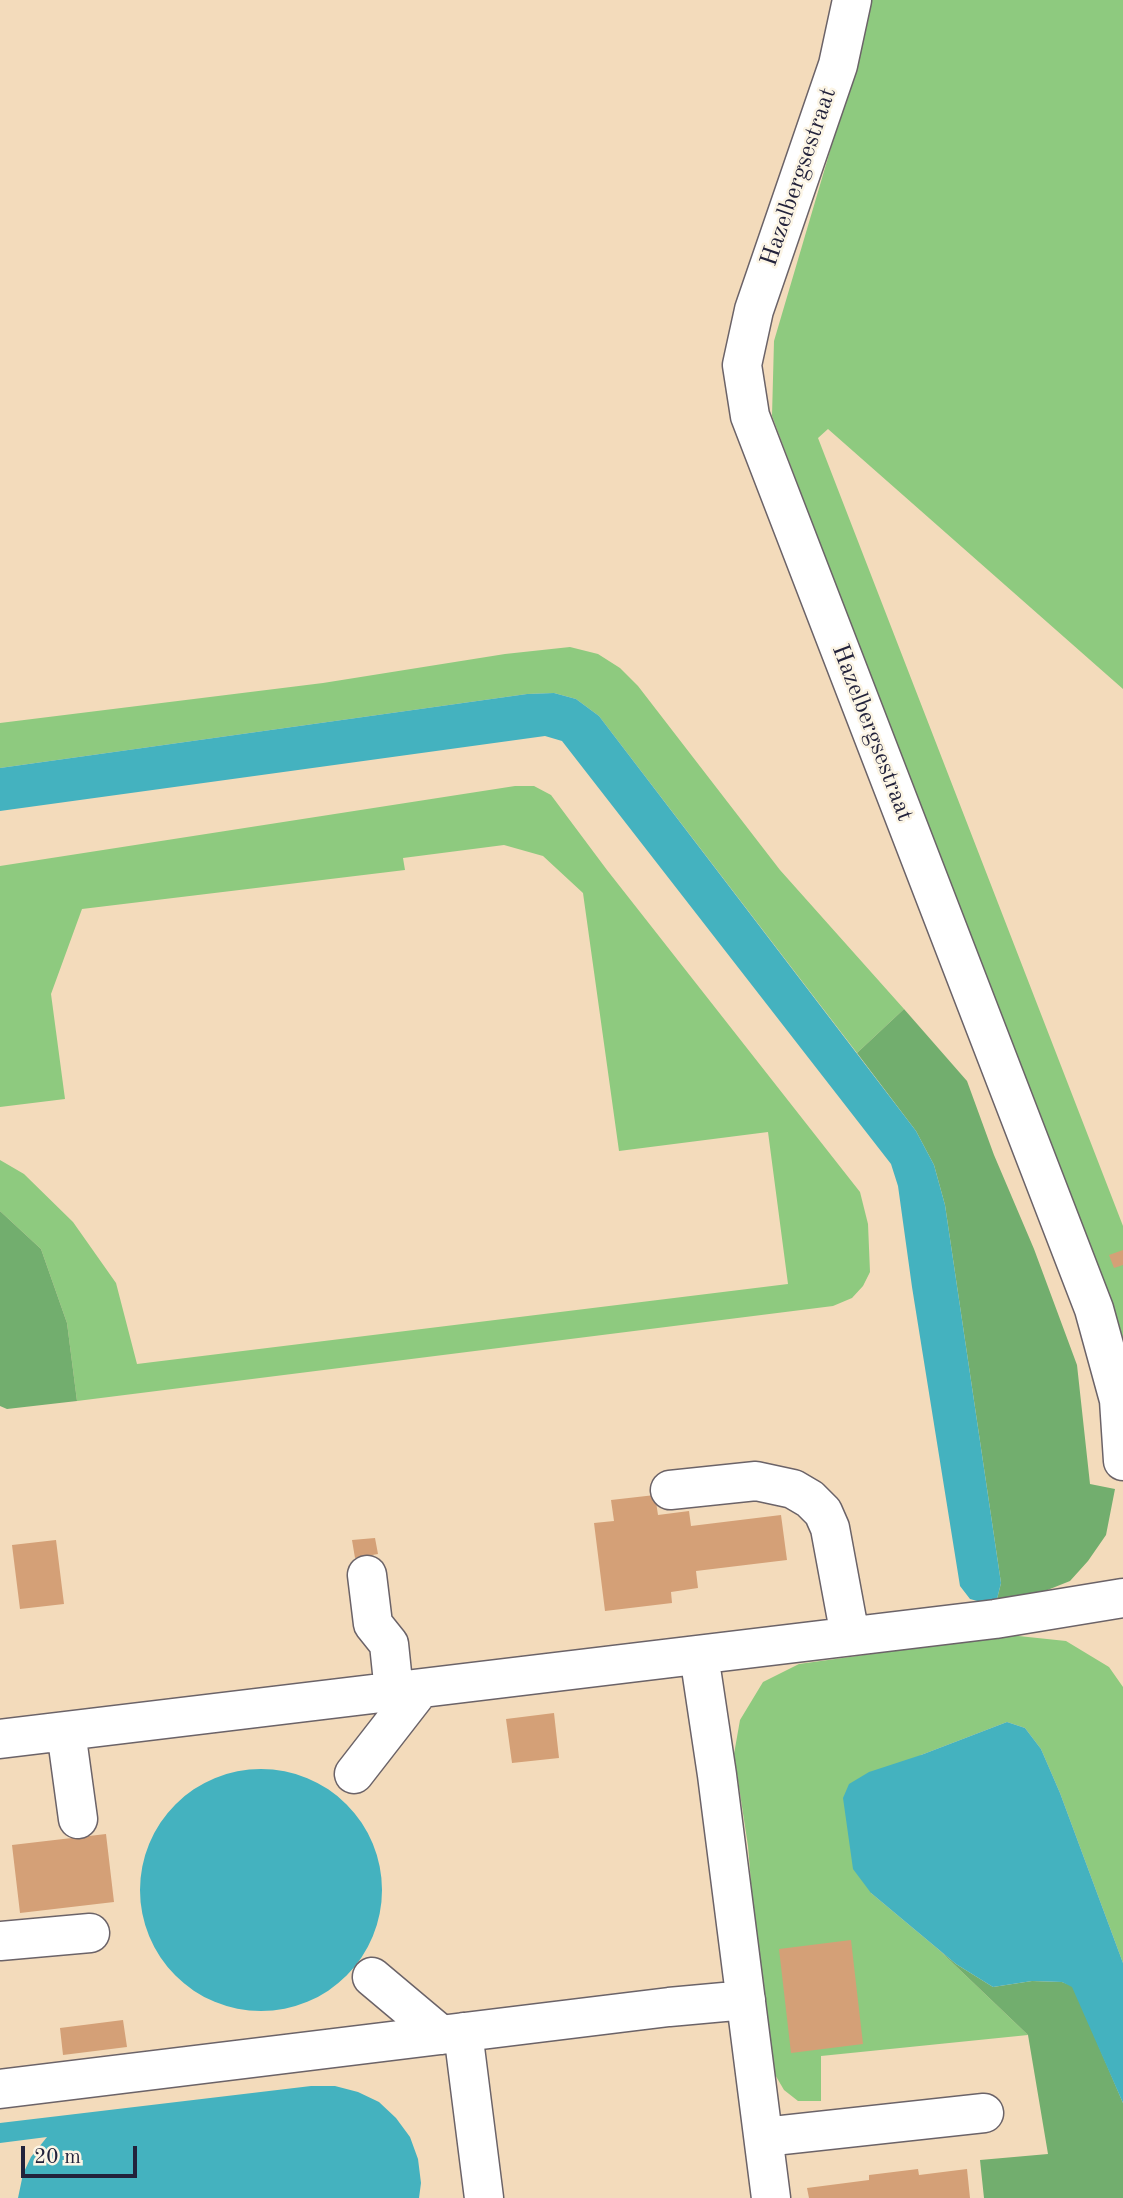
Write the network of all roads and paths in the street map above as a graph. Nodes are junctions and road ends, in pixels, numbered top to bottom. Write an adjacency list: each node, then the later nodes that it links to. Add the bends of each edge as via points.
1 (852, 0): 2 (street, Hazelbergsestraat, via 838,65 754,310 742,365 750,416 1094,1309 1119,1400)
2 (1123, 1461)
3 (670, 1490): 6 (street, via 756,1481 793,1489 810,1499 830,1528)
4 (367, 1575): 8 (street, via 373,1624 389,1644)
5 (1123, 1598): 6 (street)
6 (850, 1636): 7 (street)
7 (699, 1655): 8 (street); 16 (street)
8 (407, 1690): 9 (street); 11 (street)
9 (66, 1731): 10 (street); 12 (street)
10 (0, 1739)
11 (354, 1774)
12 (78, 1819)
13 (90, 1933): 14 (street)
14 (0, 1941)
15 (372, 1978): 17 (street)
16 (746, 2000): 17 (street); 20 (street)
17 (452, 2034): 18 (street); 21 (street)
18 (0, 2089)
19 (984, 2113): 20 (street)
20 (764, 2137): 22 (street)
21 (484, 2198)
22 (771, 2198)

